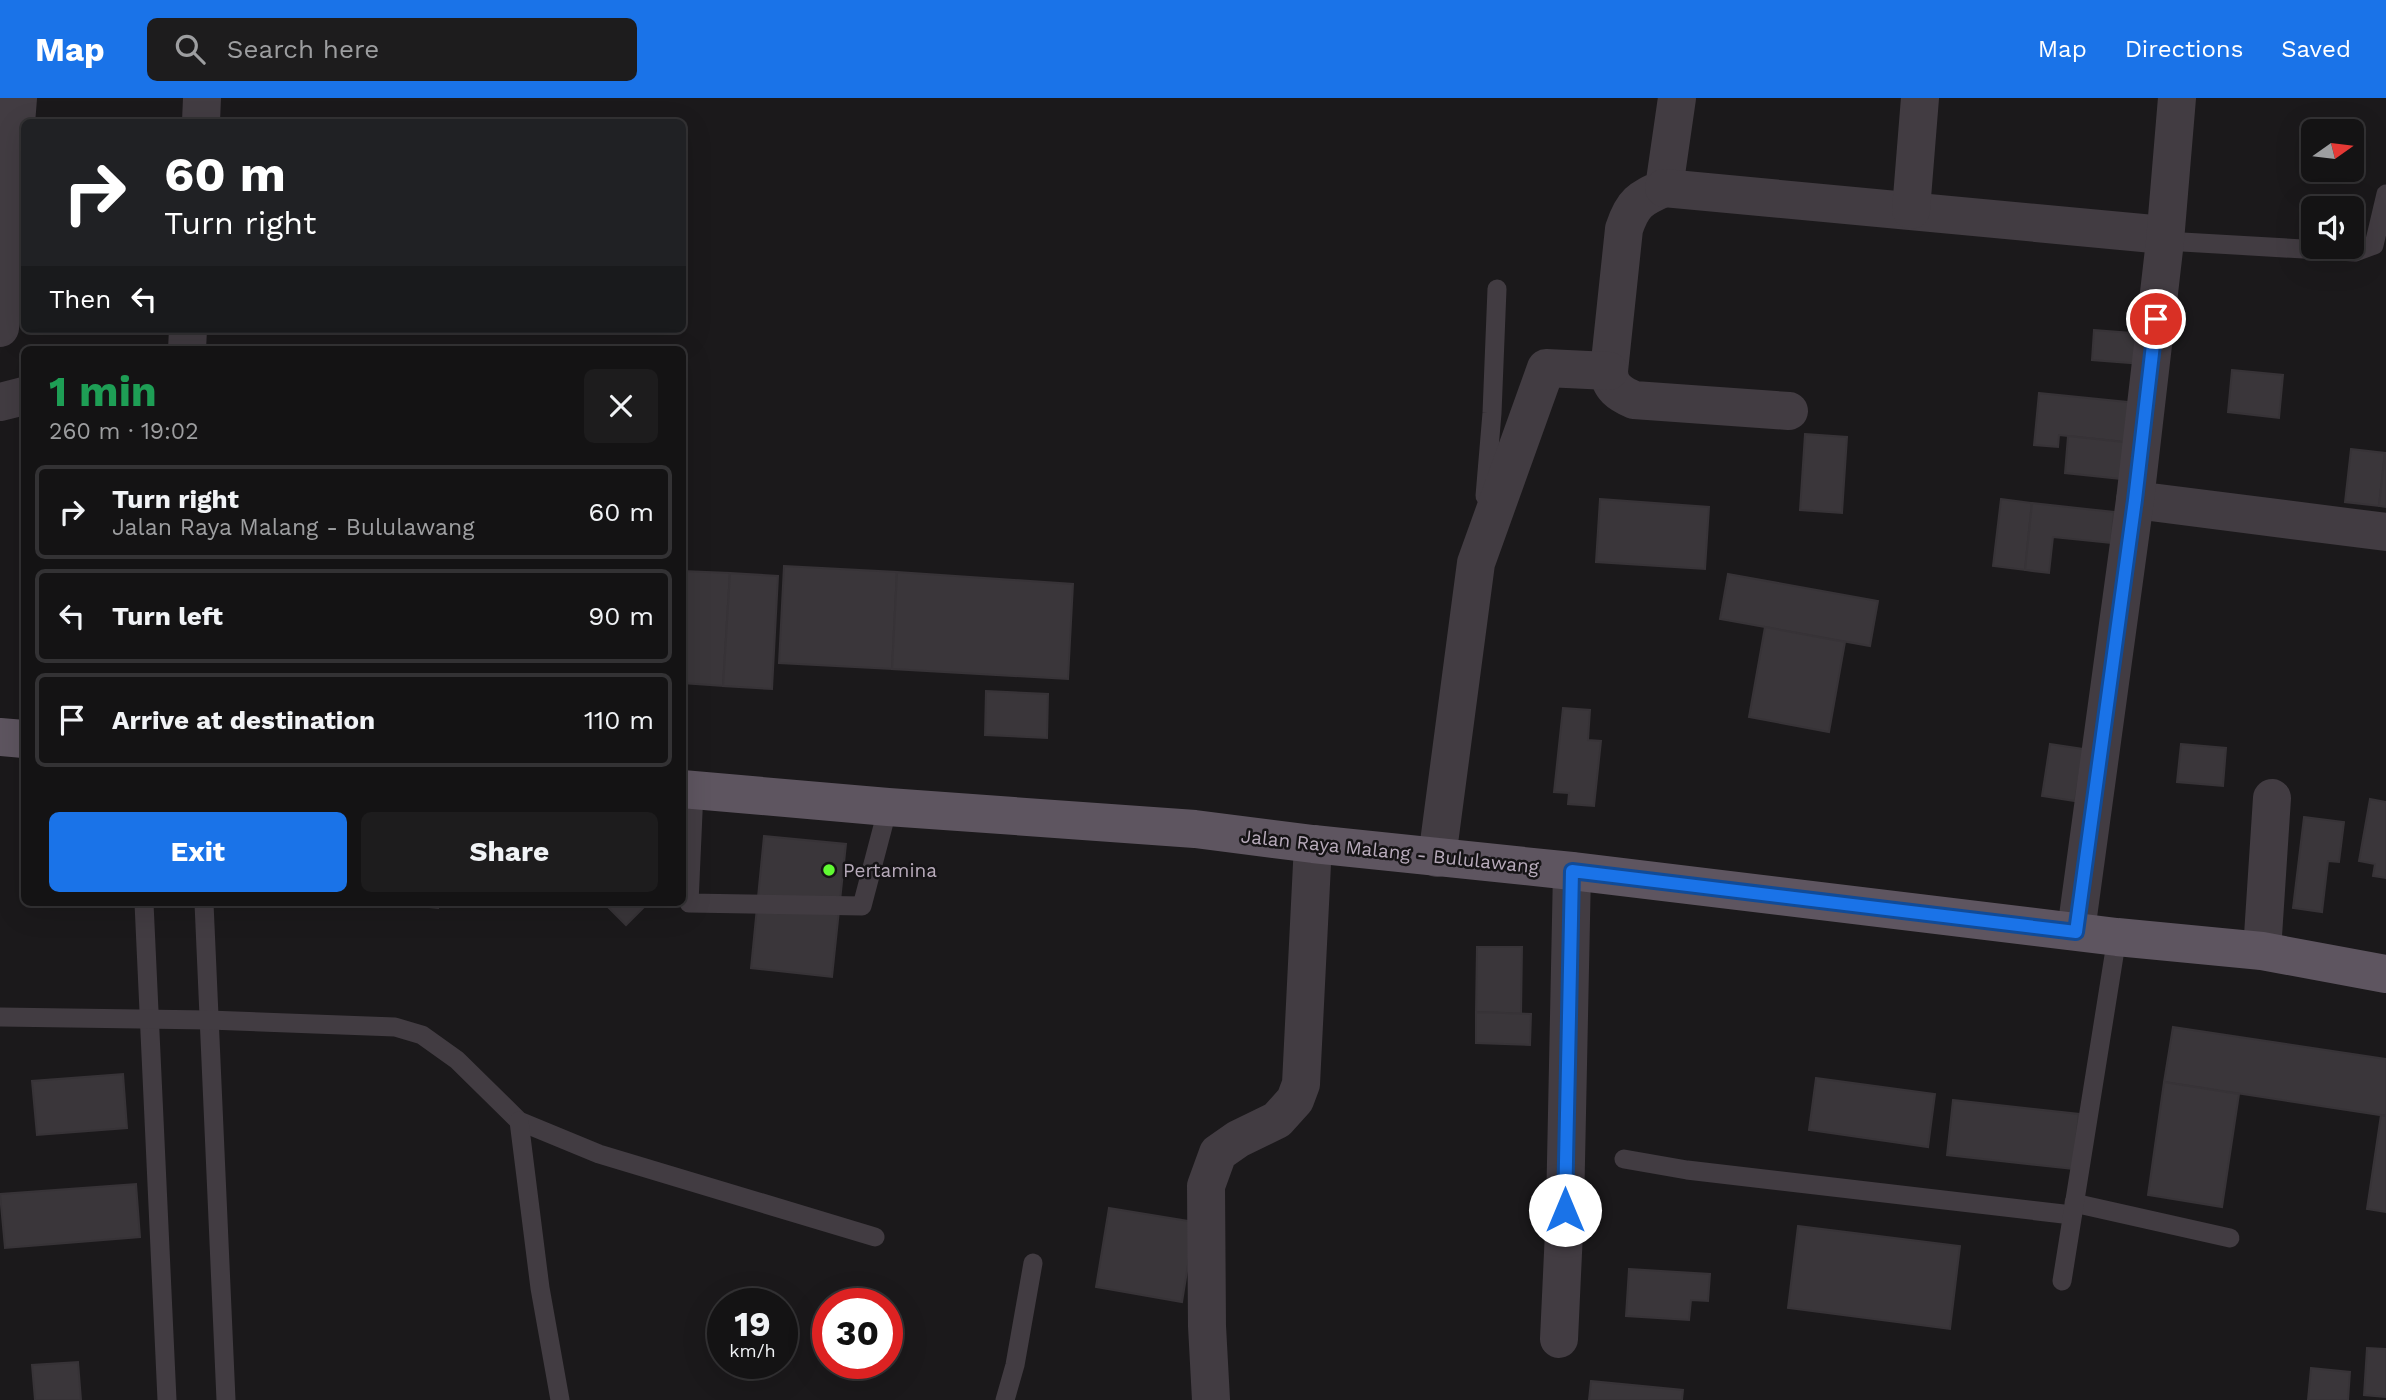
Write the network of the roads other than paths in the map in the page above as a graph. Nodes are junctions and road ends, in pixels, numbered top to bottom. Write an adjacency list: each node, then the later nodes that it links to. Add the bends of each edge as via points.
1 (18, 98): 12 (street)
2 (202, 98): 6 (street)
3 (1677, 98): 7 (street)
4 (1920, 98): 9 (street)
5 (2177, 98): 10 (street)
6 (201, 119)
7 (1664, 188): 9 (street); 13 (street, via 1639,200 1624,229)
8 (2386, 194): 10 (lane, via 2374,245 2355,252)
9 (1911, 210): 10 (street)
10 (2164, 238): 17 (street)
11 (1497, 289): 19 (lane, via 1488,473)
12 (0, 328)
13 (1609, 371): 16 (street, via 1611,383 1634,400); 19 (street, via 1546,368)
14 (21, 397): 15 (street)
15 (0, 402)
16 (1789, 411)
17 (2135, 500): 18 (street); 30 (street)
18 (2386, 532)
19 (1476, 563): 26 (street)
20 (0, 737): 21 (main road)
21 (21, 738)
22 (688, 790): 24 (main road, Jalan Raya Malang - Bululawang); 24 (lane, via 689,903 862,906)
23 (2272, 798): 32 (street)
24 (888, 807): 25 (main road, Jalan Raya Malang - Bululawang, via 1195,828)
25 (1313, 844): 26 (main road, Jalan Raya Malang - Bululawang); 49 (street, via 1301,1084 1295,1100 1277,1120 1219,1153 1206,1186)
26 (1437, 858): 27 (main road, Jalan Raya Malang - Bululawang)
27 (1572, 871): 30 (main road, Jalan Raya Malang - Bululawang); 44 (street)
28 (144, 906): 35 (lane)
29 (204, 906): 36 (lane)
30 (2076, 932): 31 (main road, Jalan Raya Malang - Bululawang)
31 (2117, 937): 32 (main road, Jalan Raya Malang - Bululawang); 39 (lane)
32 (2262, 951): 33 (main road, Jalan Raya Malang - Bululawang)
33 (2386, 974)
34 (2, 1017): 35 (lane)
35 (149, 1019): 36 (lane); 45 (lane)
36 (209, 1020): 37 (lane, via 395,1027 422,1035 457,1060); 46 (lane)
37 (519, 1121): 40 (lane, via 599,1154); 47 (lane, via 540,1288)
38 (1625, 1159): 39 (lane, via 1687,1170)
39 (2073, 1209): 41 (lane); 43 (lane)
40 (875, 1237)
41 (2230, 1238)
42 (1033, 1263): 48 (lane)
43 (2062, 1282)
44 (1559, 1339)
45 (167, 1400)
46 (226, 1400)
47 (560, 1400)
48 (1005, 1400)
49 (1211, 1400)

